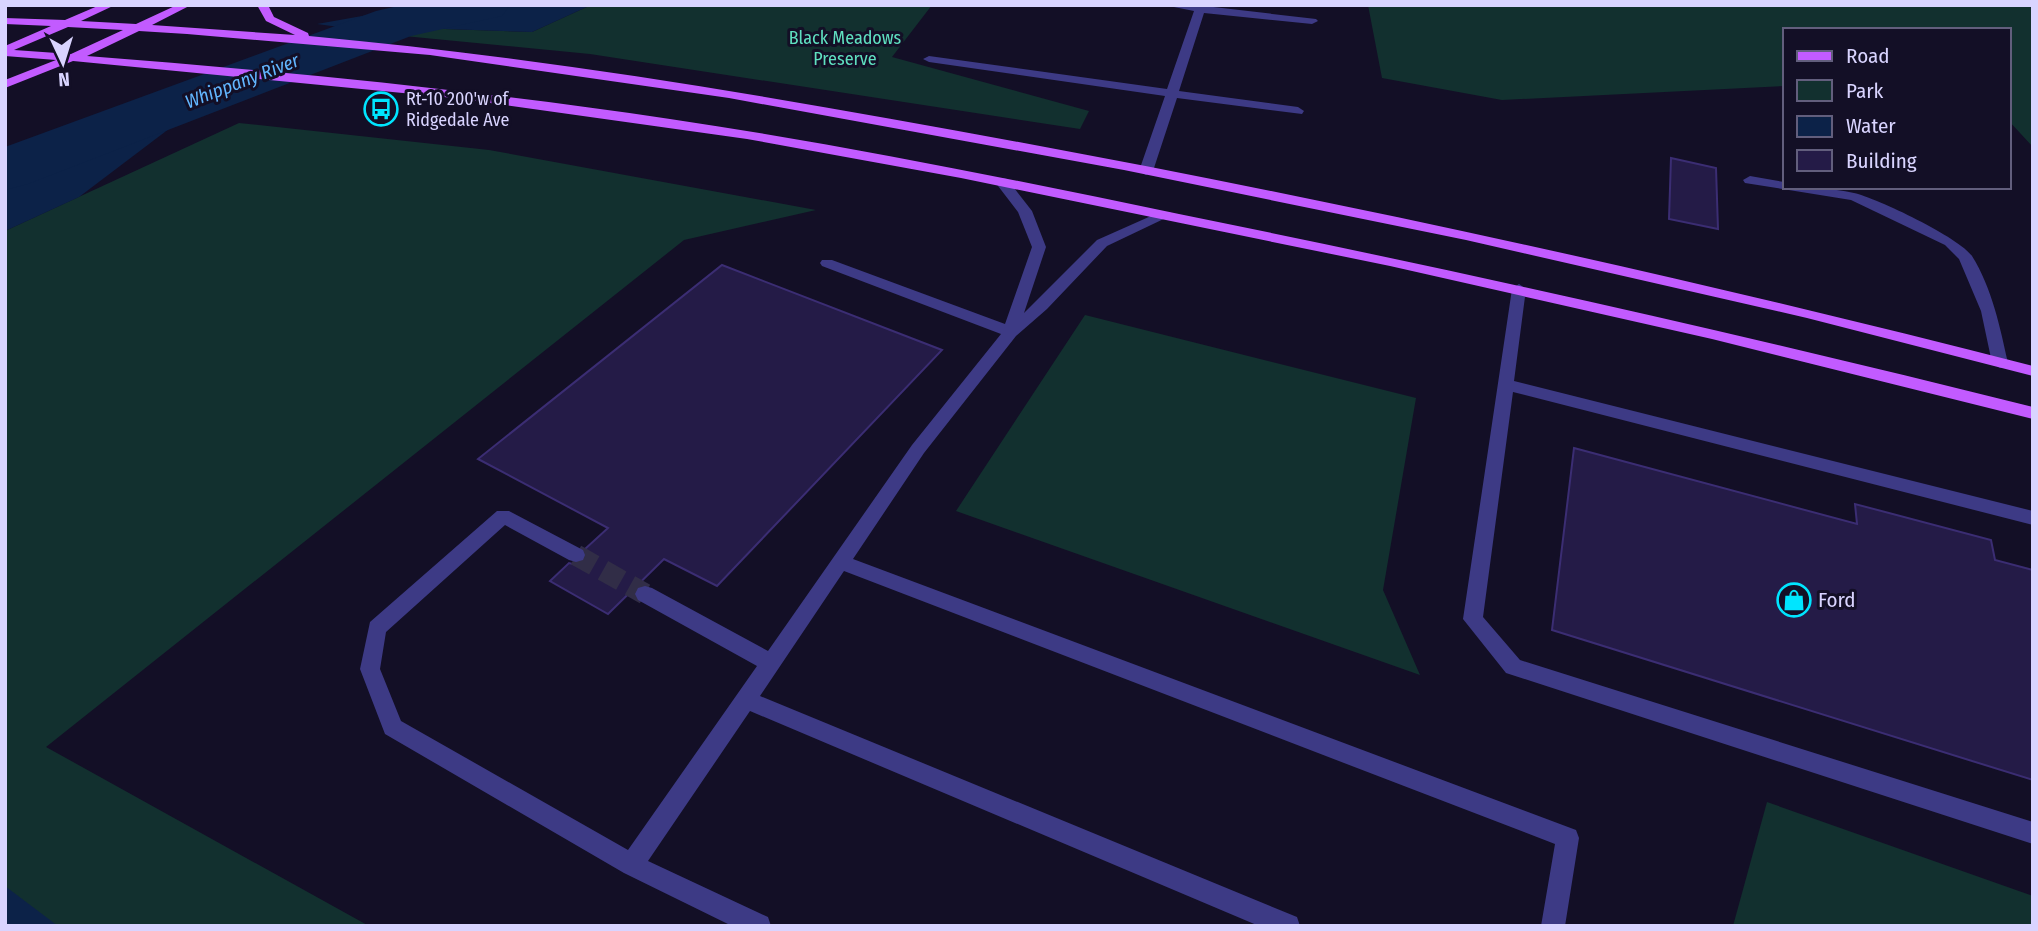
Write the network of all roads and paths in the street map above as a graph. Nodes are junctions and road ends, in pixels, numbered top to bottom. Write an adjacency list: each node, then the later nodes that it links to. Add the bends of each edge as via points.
1 (110, 5): 8 (main road)
2 (186, 5): 9 (main road)
3 (261, 5): 10 (main road, via 270,19)
4 (1169, 5): 5 (lane)
5 (1200, 9): 7 (lane); 15 (lane)
6 (5, 21): 8 (main road)
7 (1312, 22)
8 (68, 24): 9 (main road); 11 (main road)
9 (138, 27): 10 (main road); 12 (main road)
10 (314, 40): 17 (main road, via 486,58 696,88)
11 (5, 52): 12 (main road)
12 (72, 58): 14 (main road); 19 (main road, via 426,90 622,116)
13 (929, 59): 15 (lane)
14 (5, 85)
15 (1172, 93): 16 (lane); 17 (lane)
16 (1297, 111)
17 (1146, 171): 26 (main road, via 1516,246)
18 (1750, 180): 20 (lane)
19 (1002, 182): 22 (main road); 25 (lane, via 1025,211 1039,247)
20 (1783, 186)
21 (1805, 189): 26 (lane, via 1854,197 1950,242 1965,257 1989,311)
22 (1165, 215): 24 (main road); 25 (lane, via 1102,243)
23 (827, 263): 25 (lane)
24 (1519, 289): 28 (lane); 29 (main road)
25 (1011, 332): 32 (lane, via 918,449)
26 (2000, 363): 27 (main road)
27 (2033, 372)
28 (1507, 385): 30 (lane); 36 (lane, via 1473,619 1513,667)
29 (2033, 413)
30 (2033, 518)
31 (576, 555): 37 (lane, via 503,516 377,628 370,669 393,727)
32 (841, 562): 34 (lane); 40 (lane, via 1568,838)
33 (645, 594): 34 (lane)
34 (771, 663): 35 (lane)
35 (746, 700): 37 (lane); 39 (lane)
36 (2033, 834)
37 (632, 865): 38 (lane)
38 (760, 926)
39 (1288, 926)
40 (1553, 926)

